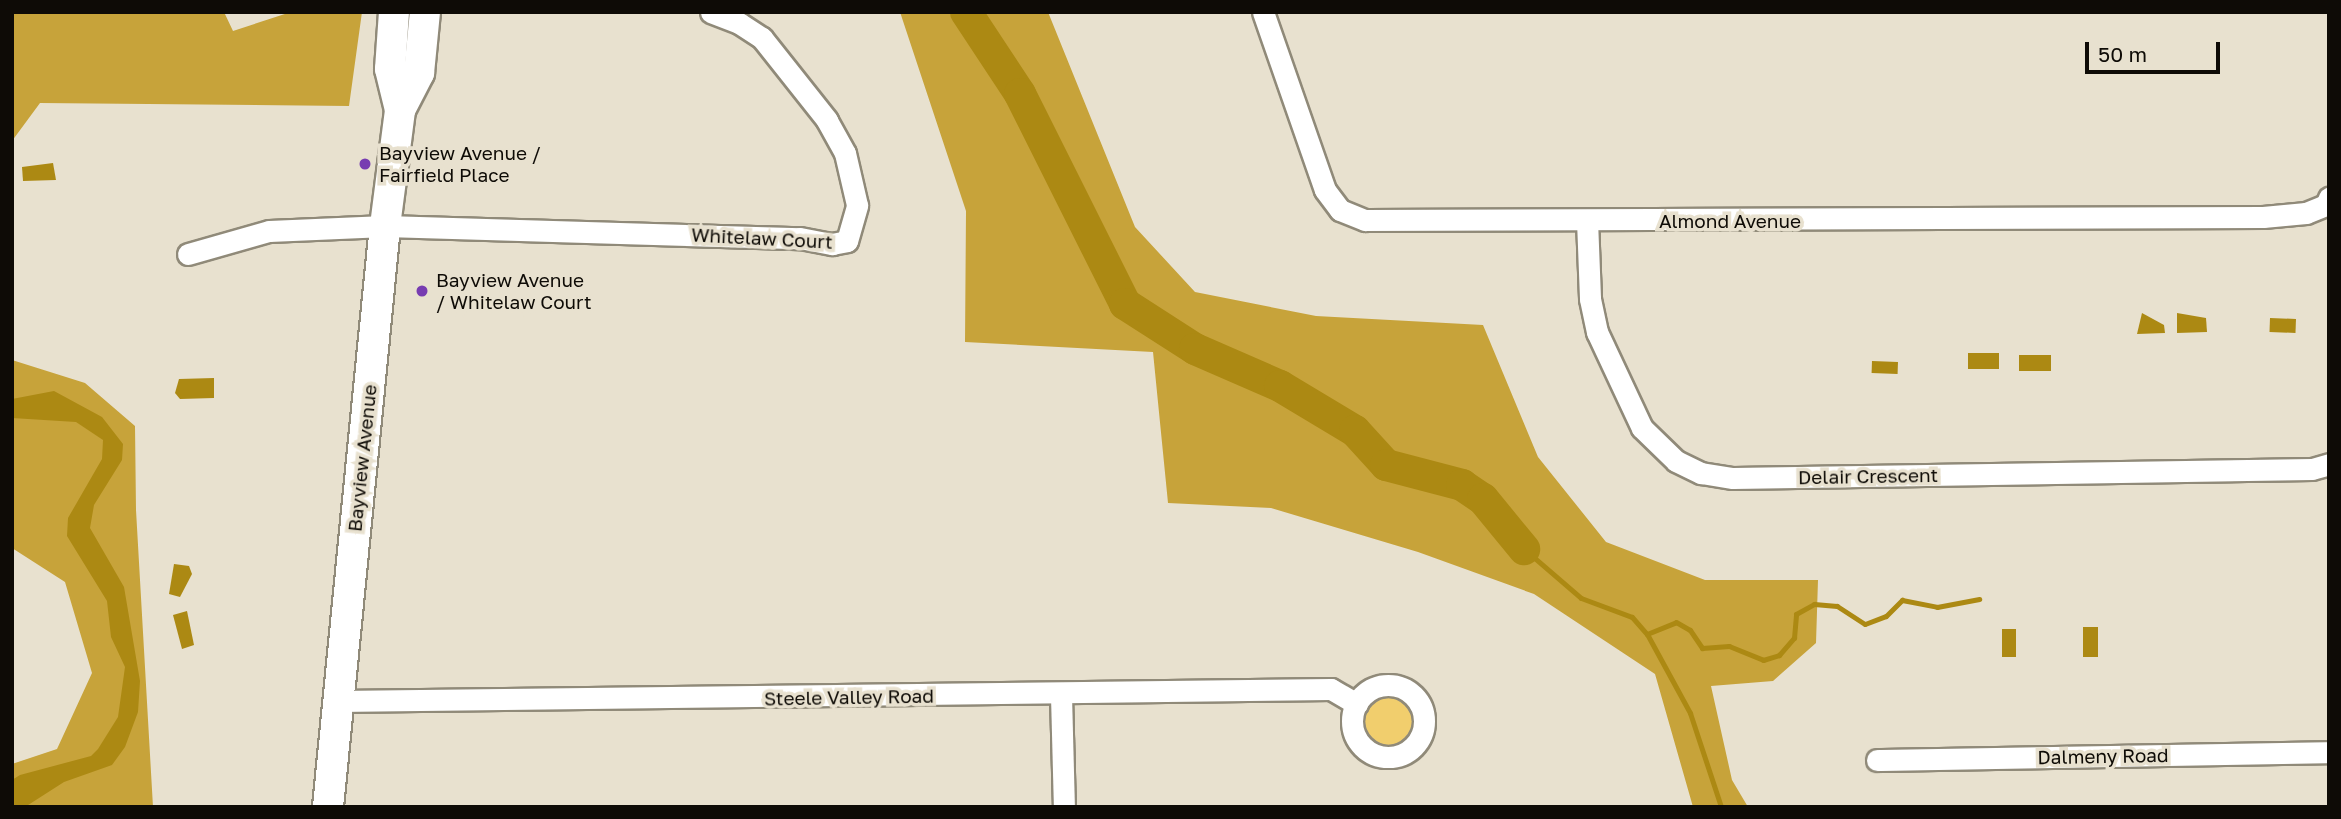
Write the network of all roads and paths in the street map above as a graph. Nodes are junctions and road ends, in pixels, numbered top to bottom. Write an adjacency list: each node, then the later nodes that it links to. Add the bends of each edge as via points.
1 (394, 12): 5 (main road, Bayview Avenue, via 390,69)
2 (425, 12): 5 (main road, Bayview Avenue, via 419,73)
3 (711, 12): 8 (street, Whitelaw Court, via 762,38 827,120 845,153 857,205 847,241)
4 (1263, 12): 7 (street, Almond Avenue, via 1325,190 1340,210 1365,220)
5 (400, 110): 8 (main road, Bayview Avenue)
6 (2329, 198): 7 (street, Almond Avenue, via 2326,205 2306,213 2263,217 1861,222)
7 (1587, 219): 10 (street, Delair Crescent, via 1590,299 1597,332 1642,428 1676,461 1701,473 1774,478 2312,469)
8 (385, 226): 9 (street, via 269,231); 12 (main road, Bayview Avenue)
9 (188, 254)
10 (2329, 464)
11 (1061, 695): 12 (street, Steele Valley Road); 13 (street, Steele Valley Road, via 1331,689); 17 (street)
12 (337, 701): 16 (main road, Bayview Avenue)
13 (1357, 704)
14 (2329, 752): 15 (street, Dalmeny Road)
15 (1877, 760)
16 (328, 807)
17 (1064, 807)

